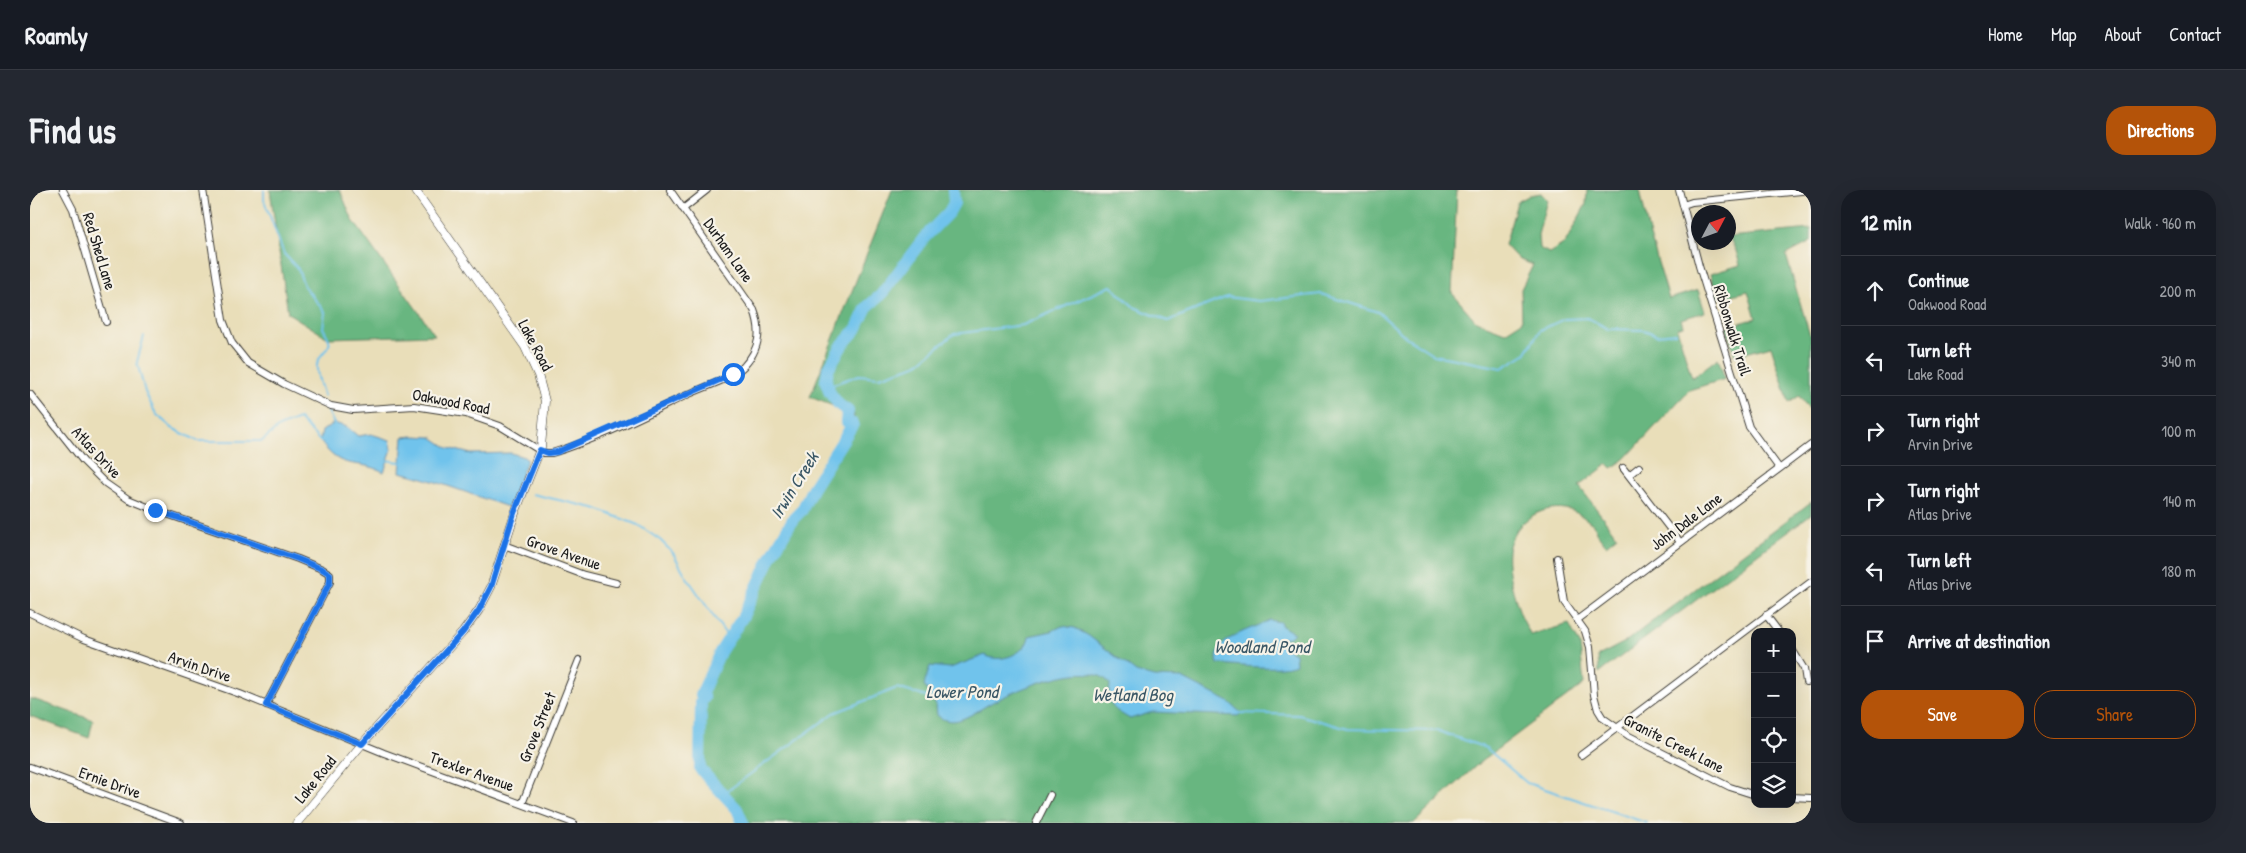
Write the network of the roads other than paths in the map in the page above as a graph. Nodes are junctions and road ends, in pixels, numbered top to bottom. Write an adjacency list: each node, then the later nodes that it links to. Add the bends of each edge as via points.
1 (62, 190): 10 (street, Red Shed Lane, via 73,209)
2 (202, 190): 13 (street, Oakwood Road, via 222,320 232,343 248,363 331,406 353,410 414,406 466,414 500,426)
3 (415, 190): 13 (street, Lake Road, via 532,360 545,402)
4 (670, 190): 9 (street, Durham Lane)
5 (707, 190): 9 (street)
6 (1680, 190): 8 (street, Ribbonwalk Trail)
7 (1810, 190): 8 (street)
8 (1683, 205): 16 (street, Ribbonwalk Trail, via 1749,428)
9 (683, 209): 13 (street, Durham Lane, via 754,310 759,330 754,352 733,374 557,452)
10 (106, 322)
11 (30, 394): 30 (street, Atlas Drive, via 83,461 104,483 128,499 298,559 330,574 330,582)
12 (1811, 445): 16 (street, John Dale Lane)
13 (540, 450): 19 (street, Lake Road)
14 (1623, 468): 17 (street)
15 (1639, 468): 17 (street)
16 (1780, 468): 18 (street, John Dale Lane)
17 (1629, 475): 18 (street)
18 (1680, 542): 25 (street, John Dale Lane)
19 (504, 545): 22 (street, Grove Avenue); 32 (street, Lake Road, via 491,587 470,622)
20 (1557, 558): 25 (street, Granite Creek Lane, via 1564,602)
21 (1811, 582): 24 (street)
22 (616, 583)
23 (30, 613): 30 (street, Arvin Drive, via 84,639)
24 (1766, 615): 26 (street); 31 (street)
25 (1577, 620): 31 (street, Granite Creek Lane, via 1590,647 1595,705 1603,718)
26 (1776, 628)
27 (1796, 656): 29 (street, via 1802,664)
28 (579, 660): 39 (street, Grove Street)
29 (1806, 682)
30 (266, 705): 32 (street, Arvin Drive)
31 (1616, 729): 33 (street); 35 (street, Granite Creek Lane, via 1730,787)
32 (362, 744): 39 (street, Trexler Avenue); 41 (street, Lake Road)
33 (1581, 755)
34 (30, 767): 40 (street, Ernie Drive)
35 (1751, 793)
36 (1050, 795): 43 (street)
37 (1796, 797): 38 (street)
38 (1811, 798)
39 (522, 804): 42 (street, Trexler Avenue)
40 (181, 823)
41 (297, 823)
42 (573, 823)
43 (1036, 823)

